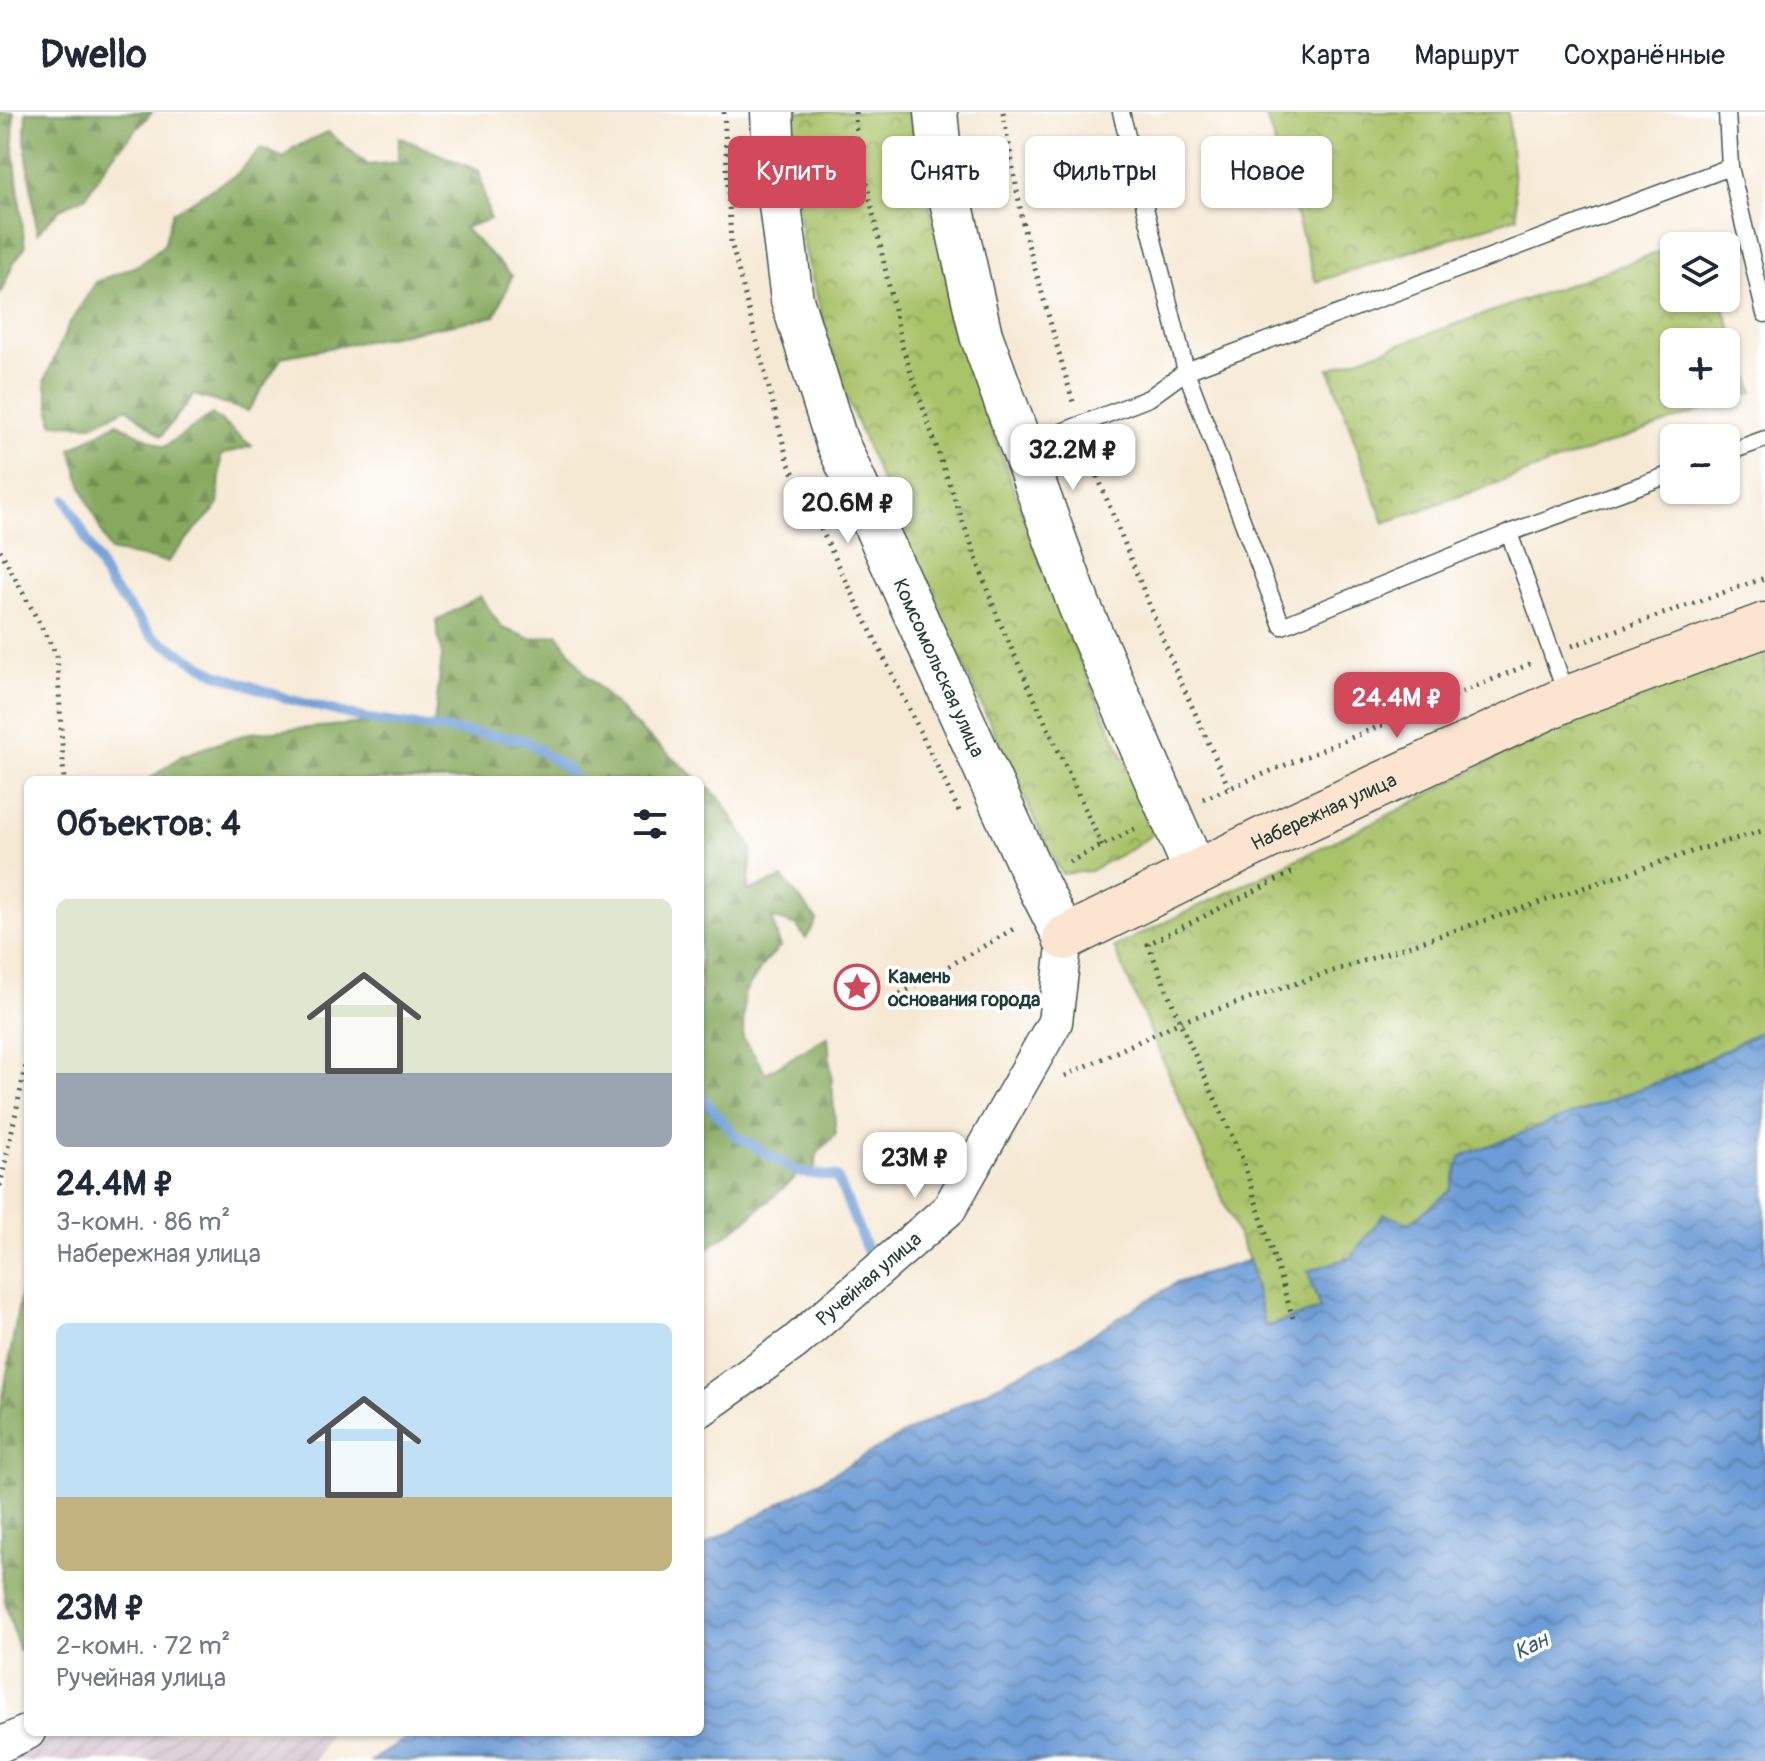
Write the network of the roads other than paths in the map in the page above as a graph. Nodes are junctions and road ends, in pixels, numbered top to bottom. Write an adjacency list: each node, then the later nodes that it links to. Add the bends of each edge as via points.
1 (772, 112): 16 (street, Комсомольская улица, via 792,300 836,440)
2 (936, 112): 9 (street, via 981,335)
3 (1121, 112): 7 (lane)
4 (1727, 112): 5 (lane)
5 (1730, 167): 6 (lane); 7 (lane)
6 (1765, 314)
7 (1186, 371): 9 (lane, via 1149,398); 12 (lane, via 1282,626)
8 (1765, 439): 10 (lane)
9 (1022, 447): 15 (street, via 1079,605)
10 (1740, 448)
11 (1660, 478): 12 (lane)
12 (1509, 533): 14 (lane)
13 (1765, 625): 14 (main road, Набережная улица)
14 (1568, 698): 15 (main road, Набережная улица)
15 (1196, 873): 16 (main road, Набережная улица)
16 (1065, 938): 17 (street, Ручейная улица, via 1055,1022 949,1209 794,1343)
17 (704, 1407)
18 (24, 1734): 19 (street)
19 (0, 1745)

